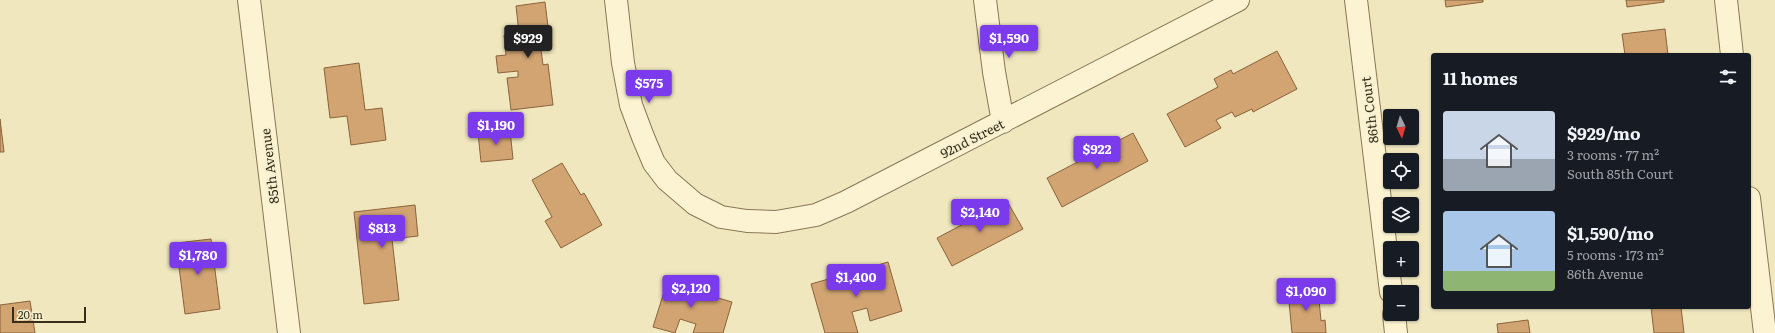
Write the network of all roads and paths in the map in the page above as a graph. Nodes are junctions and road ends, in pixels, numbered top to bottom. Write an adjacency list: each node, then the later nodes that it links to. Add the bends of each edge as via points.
1 (249, 0): 12 (street, 85th Avenue)
2 (616, 0): 8 (street, 92nd Street, via 631,105 654,163 667,180 695,204 721,217 776,222 816,215 853,199)
3 (985, 0): 8 (street)
4 (1238, 0): 8 (street, 92nd Street)
5 (1356, 0): 10 (street, 86th Court)
6 (1726, 0): 7 (street)
7 (1732, 53)
8 (1003, 122)
9 (1751, 215): 14 (street)
10 (1390, 285)
11 (1395, 321): 13 (street)
12 (289, 333)
13 (1396, 333)
14 (1765, 333)

